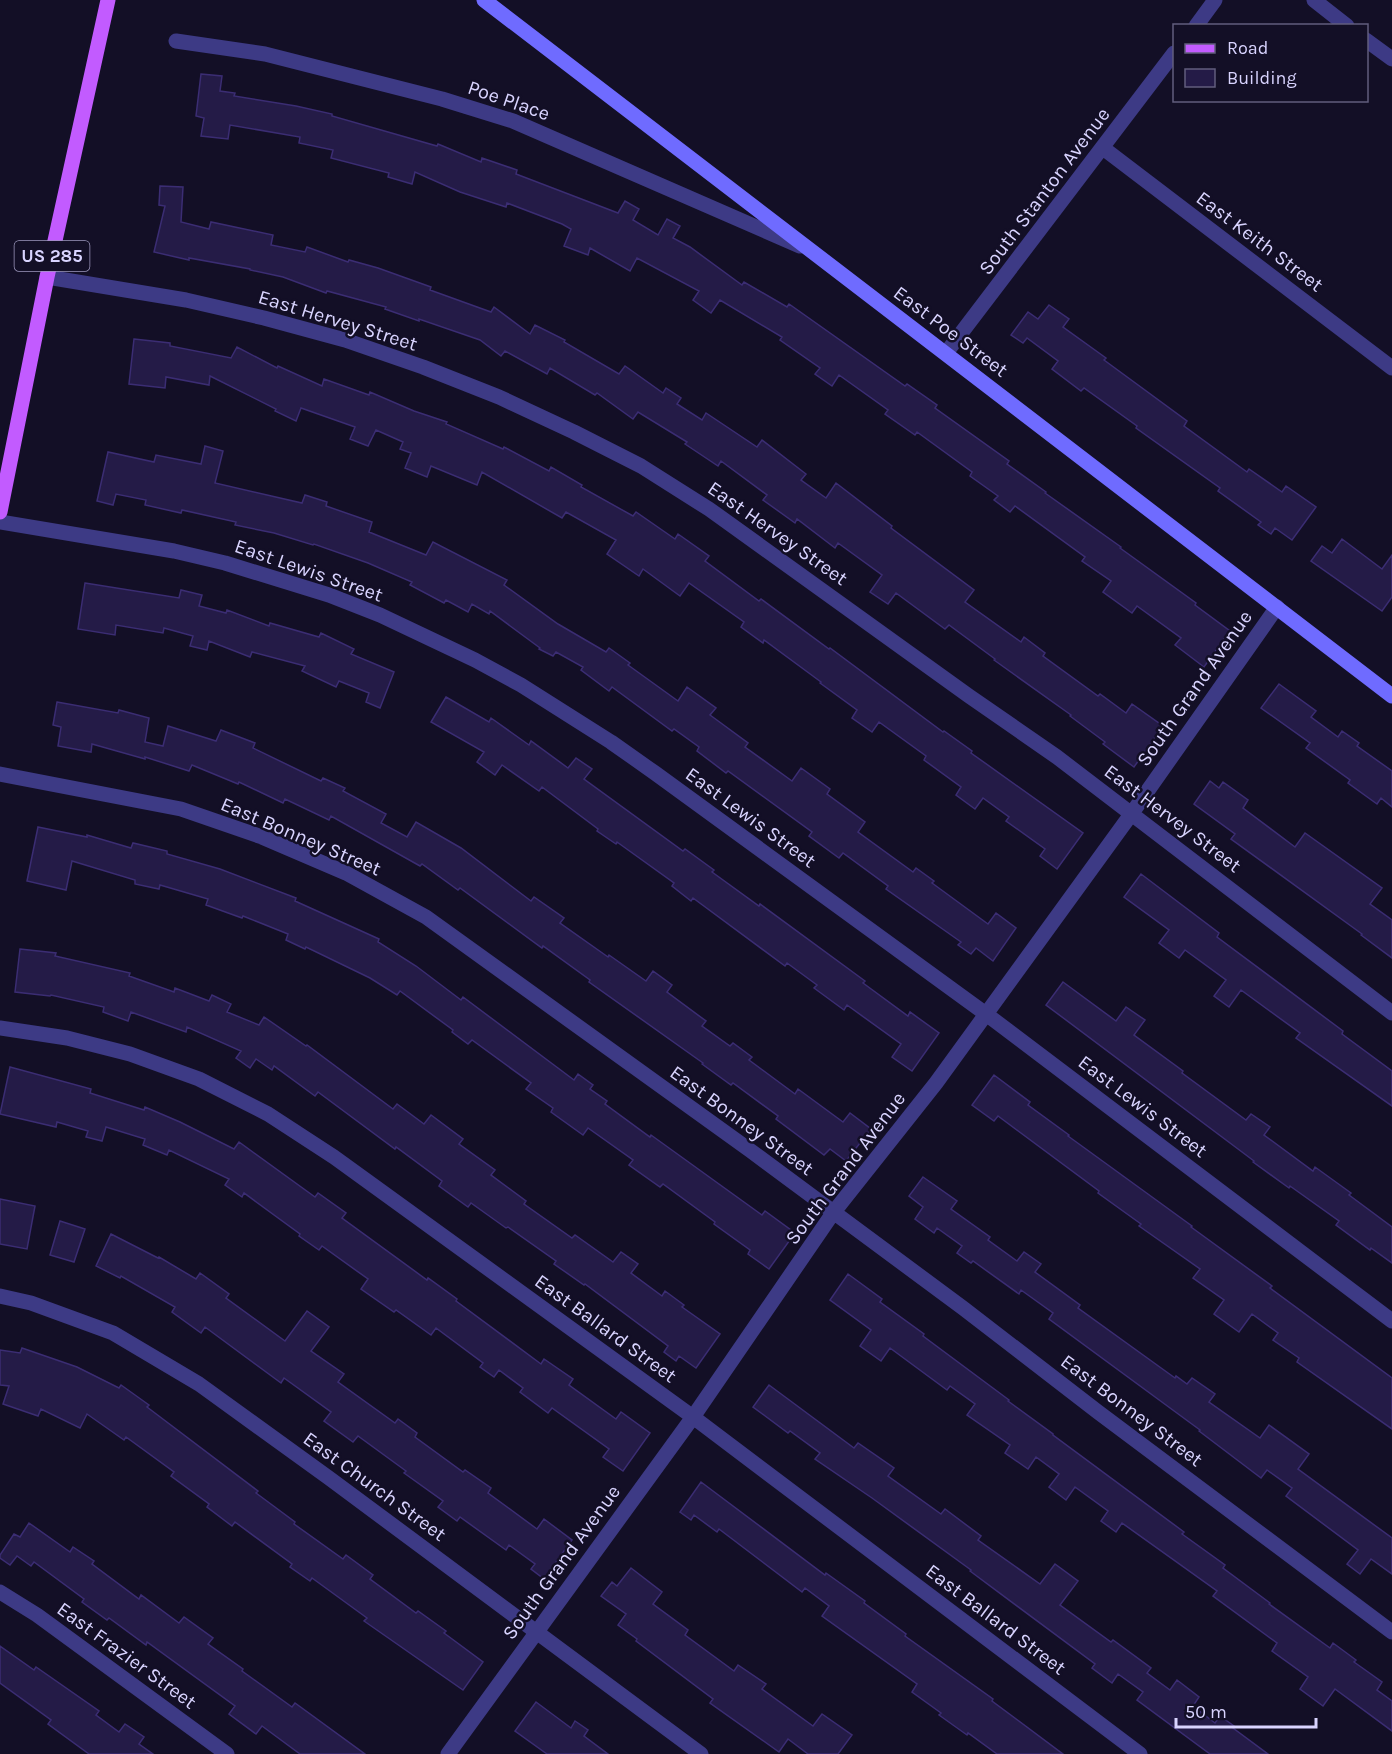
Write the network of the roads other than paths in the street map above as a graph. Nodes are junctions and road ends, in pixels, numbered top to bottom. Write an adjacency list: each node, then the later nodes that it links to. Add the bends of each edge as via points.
1 (108, 0): 13 (main road, US 285)
2 (484, 0): 12 (street, East Poe Street)
3 (1215, 0): 5 (street)
4 (1314, 0): 6 (street)
5 (1197, 24)
6 (1344, 24)
7 (176, 41): 12 (street, Poe Place, via 265,54 513,121)
8 (1368, 41): 10 (street)
9 (1173, 54): 11 (street, South Stanton Avenue)
10 (1392, 59)
11 (1103, 148): 14 (street, South Stanton Avenue); 15 (street, East Keith Street)
12 (811, 251): 14 (street, East Poe Street)
13 (47, 277): 16 (main road, US 285); 21 (street, East Hervey Street, via 186,300 345,340 499,397 574,432 641,466 709,509)
14 (946, 353): 18 (street, East Poe Street)
15 (1392, 368)
16 (0, 512)
17 (0, 522): 23 (street, East Lewis Street, via 225,563 329,595 475,660 611,742)
18 (1277, 607): 19 (street, East Poe Street); 21 (street, South Grand Avenue)
19 (1392, 696)
20 (0, 774): 25 (street, East Bonney Street, via 181,809 262,837 346,873 426,917)
21 (1132, 813): 22 (street, East Hervey Street); 23 (street, South Grand Avenue)
22 (1392, 1013)
23 (986, 1014): 25 (street, South Grand Avenue); 27 (street, East Lewis Street)
24 (0, 1028): 28 (street, East Ballard Street, via 67,1038 130,1054 199,1079 268,1114 334,1157)
25 (834, 1213): 28 (street, South Grand Avenue); 31 (street, East Bonney Street)
26 (0, 1296): 30 (street, East Church Street, via 113,1333 199,1384)
27 (1392, 1321)
28 (693, 1417): 30 (street, South Grand Avenue); 35 (street, East Ballard Street)
29 (0, 1592): 32 (street, East Frazier Street)
30 (537, 1631): 33 (street, South Grand Avenue); 34 (street, East Church Street)
31 (1392, 1632)
32 (227, 1754)
33 (448, 1754)
34 (701, 1754)
35 (1140, 1754)

